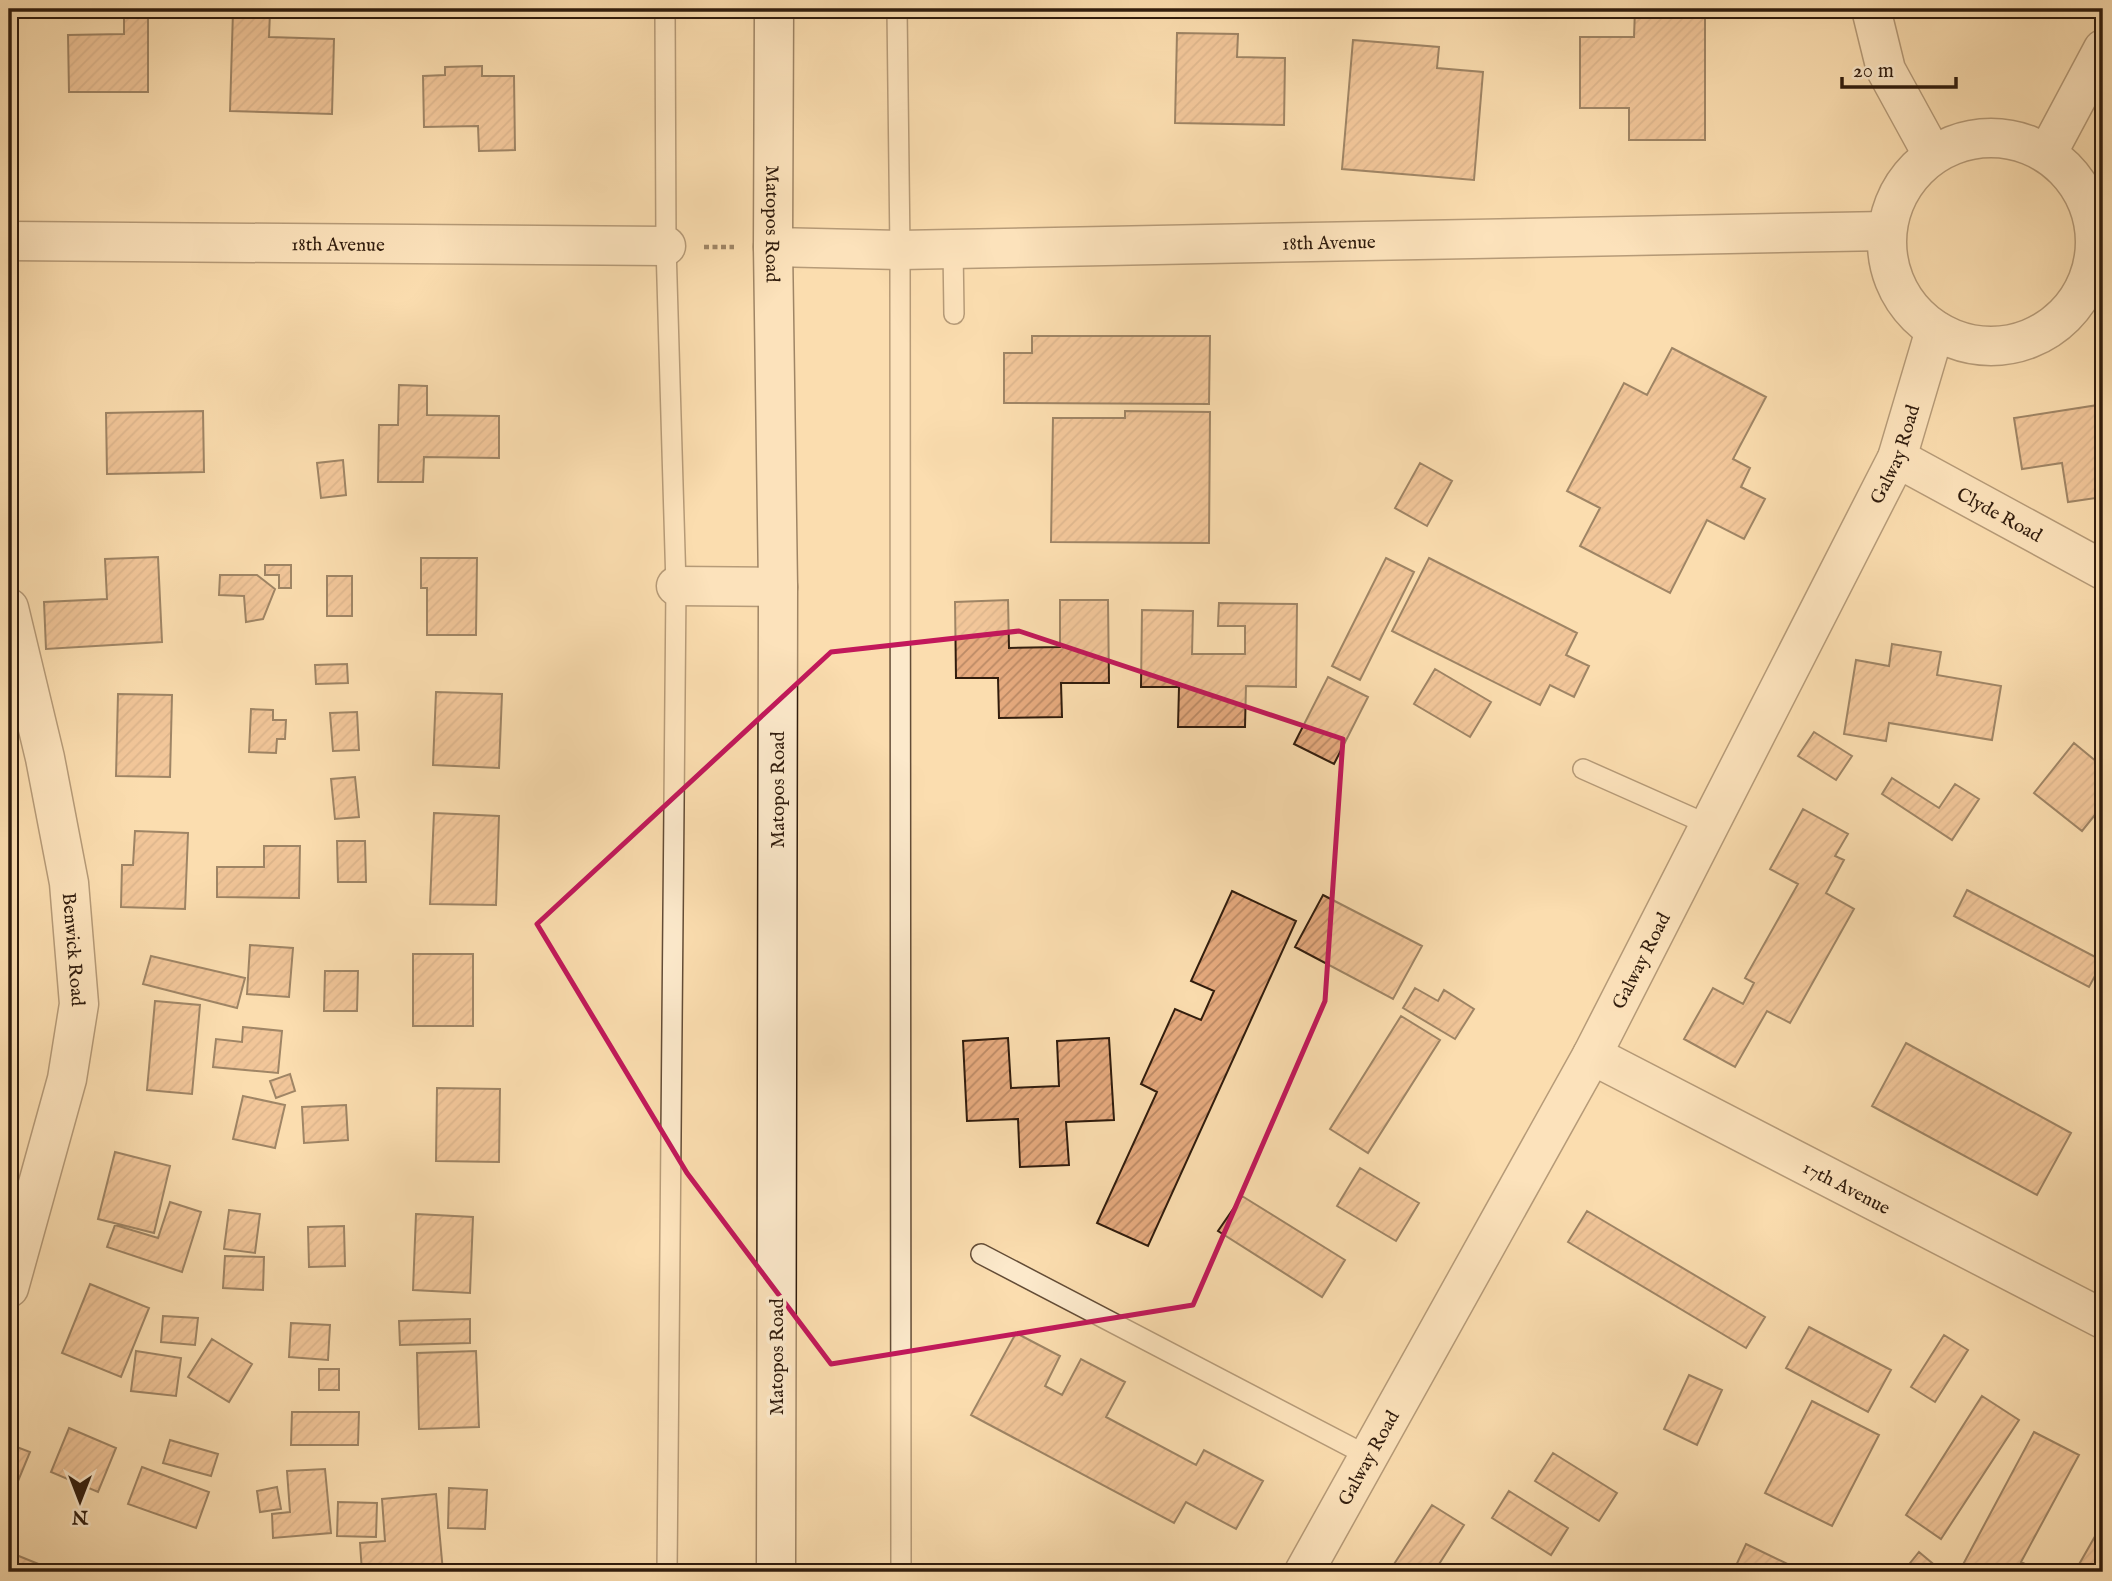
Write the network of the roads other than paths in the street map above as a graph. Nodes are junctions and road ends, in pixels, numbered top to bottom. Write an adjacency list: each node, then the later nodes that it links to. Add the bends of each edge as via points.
1 (664, 9): 11 (lane)
2 (774, 9): 12 (street, Matopos Road)
3 (897, 9): 14 (lane)
4 (1871, 9): 7 (street, via 1886,70)
5 (2103, 49): 6 (street)
6 (2048, 152): 7 (street, via 2020,140 1989,137 1959,141); 10 (street, via 2085,192)
7 (1932, 154): 8 (street, via 1910,175 1894,202)
8 (1886, 231): 13 (street, 18th Avenue); 16 (street, via 1896,288 1913,312)
9 (9, 241): 11 (street, 18th Avenue)
10 (2100, 244): 16 (street, via 2087,285 2055,326 2026,340 1996,346 1964,343)
11 (666, 246): 19 (lane)
12 (774, 247): 14 (street, 18th Avenue); 20 (street, Matopos Road)
13 (953, 249): 14 (street, 18th Avenue); 15 (lane)
14 (900, 250): 32 (lane)
15 (954, 314)
16 (1936, 330): 17 (street, Galway Road)
17 (1897, 458): 18 (street, Clyde Road); 23 (street, Galway Road)
18 (2103, 570)
19 (676, 586): 20 (street); 30 (lane)
20 (778, 587): 31 (street, Matopos Road)
21 (9, 608): 26 (street, Benwick Road, via 69,883 79,1004 67,1079)
22 (1583, 769): 23 (lane)
23 (1709, 825): 24 (street, Galway Road)
24 (1592, 1055): 27 (street); 28 (street, 17th Avenue); 29 (street, Galway Road)
25 (981, 1254): 29 (lane)
26 (9, 1288)
27 (2103, 1314)
28 (2103, 1319)
29 (1368, 1456): 33 (street, Galway Road)
30 (667, 1572)
31 (776, 1572)
32 (901, 1572)
33 (1304, 1572)

